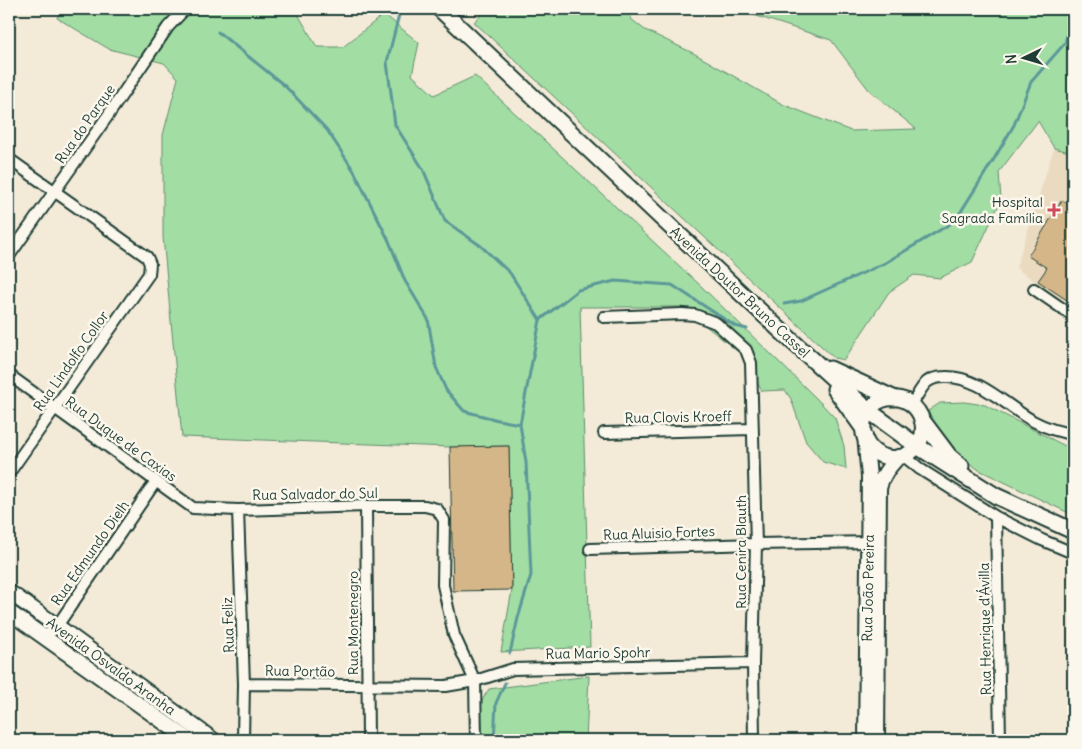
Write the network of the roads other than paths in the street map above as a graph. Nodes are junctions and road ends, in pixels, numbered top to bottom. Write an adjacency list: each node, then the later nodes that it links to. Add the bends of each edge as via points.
1 (185, 9): 4 (street, Rua do Parque, via 168,27)
2 (440, 9): 9 (main road, Avenida Doutor Bruno Cassel)
3 (9, 159): 4 (street)
4 (54, 192): 5 (street, Rua do Parque); 13 (street, Rua Lindolfo Collor, via 147,257 150,264 149,274)
5 (9, 256)
6 (1034, 289): 7 (street)
7 (1073, 316)
8 (604, 317): 16 (street, Rua Cenira Blauth, via 682,314 716,323 746,350 751,363)
9 (817, 363): 11 (main road); 14 (main road, Avenida Doutor Bruno Cassel); 18 (main road)
10 (9, 375): 13 (street, Rua Duque de Caxias)
11 (893, 398): 12 (street); 14 (street, via 883,399)
12 (912, 404): 15 (street); 19 (street, via 927,382 937,377 955,377 994,395 1033,421 1054,431)
13 (54, 408): 22 (street, Rua Lindolfo Collor); 23 (street, Rua Duque de Caxias)
14 (869, 411): 18 (street); 20 (main road, Avenida Doutor Bruno Cassel)
15 (922, 420): 20 (street, via 923,430); 24 (main road, via 949,456)
16 (752, 429): 17 (street, Rua Clovis Kroeff); 31 (street, Rua Cenira Blauth)
17 (604, 432)
18 (864, 432): 21 (street, via 872,448 884,456); 30 (street, Rua João Pereira)
19 (1073, 434)
20 (917, 446): 21 (street, Rua João Pereira); 24 (main road, Avenida Doutor Bruno Cassel)
21 (901, 456): 28 (street); 30 (street, Rua João Pereira, via 880,482)
22 (9, 473)
23 (156, 481): 26 (street, Rua Duque de Caxias); 36 (street, Rua Edmundo Dielh)
24 (996, 496): 29 (main road, Avenida Doutor Bruno Cassel)
25 (366, 506): 27 (street, Rua Salvador do Sul); 39 (street, Rua Salvador do Sul, via 425,506 437,509 444,520 443,585 454,635); 41 (street, Rua Montenegro)
26 (193, 508): 27 (street, Rua Salvador do Sul)
27 (238, 510): 40 (street, Rua Feliz)
28 (996, 517): 33 (street); 51 (street, Rua Henrique d'Ávilla)
29 (1073, 531)
30 (874, 542): 31 (street, Rua Aluisio Fortes); 49 (street, Rua João Pereira); 50 (street, Rua João Pereira)
31 (756, 544): 32 (street, Rua Aluisio Fortes); 38 (street, Rua Cenira Blauth)
32 (590, 549)
33 (1073, 553)
34 (9, 592): 36 (street, Avenida Osvaldo Aranha)
35 (9, 612): 37 (street, Avenida Osvaldo Aranha)
36 (57, 626): 37 (street, Rua Edmundo Dielh); 44 (street, Avenida Osvaldo Aranha)
37 (44, 638): 43 (street, Avenida Osvaldo Aranha)
38 (753, 663): 39 (street, Rua Mario Spohr, via 513,669); 48 (street, Rua Cenira Blauth)
39 (476, 681): 42 (street, Rua Mario Spohr); 47 (street)
40 (244, 684): 41 (street, Rua Portão); 45 (street, Rua Feliz)
41 (367, 685): 42 (street, Rua Portão); 46 (street, Rua Montenegro)
42 (446, 686)
43 (189, 740)
44 (213, 740)
45 (242, 740)
46 (368, 740)
47 (476, 740)
48 (754, 740)
49 (866, 740)
50 (877, 740)
51 (1000, 740)

